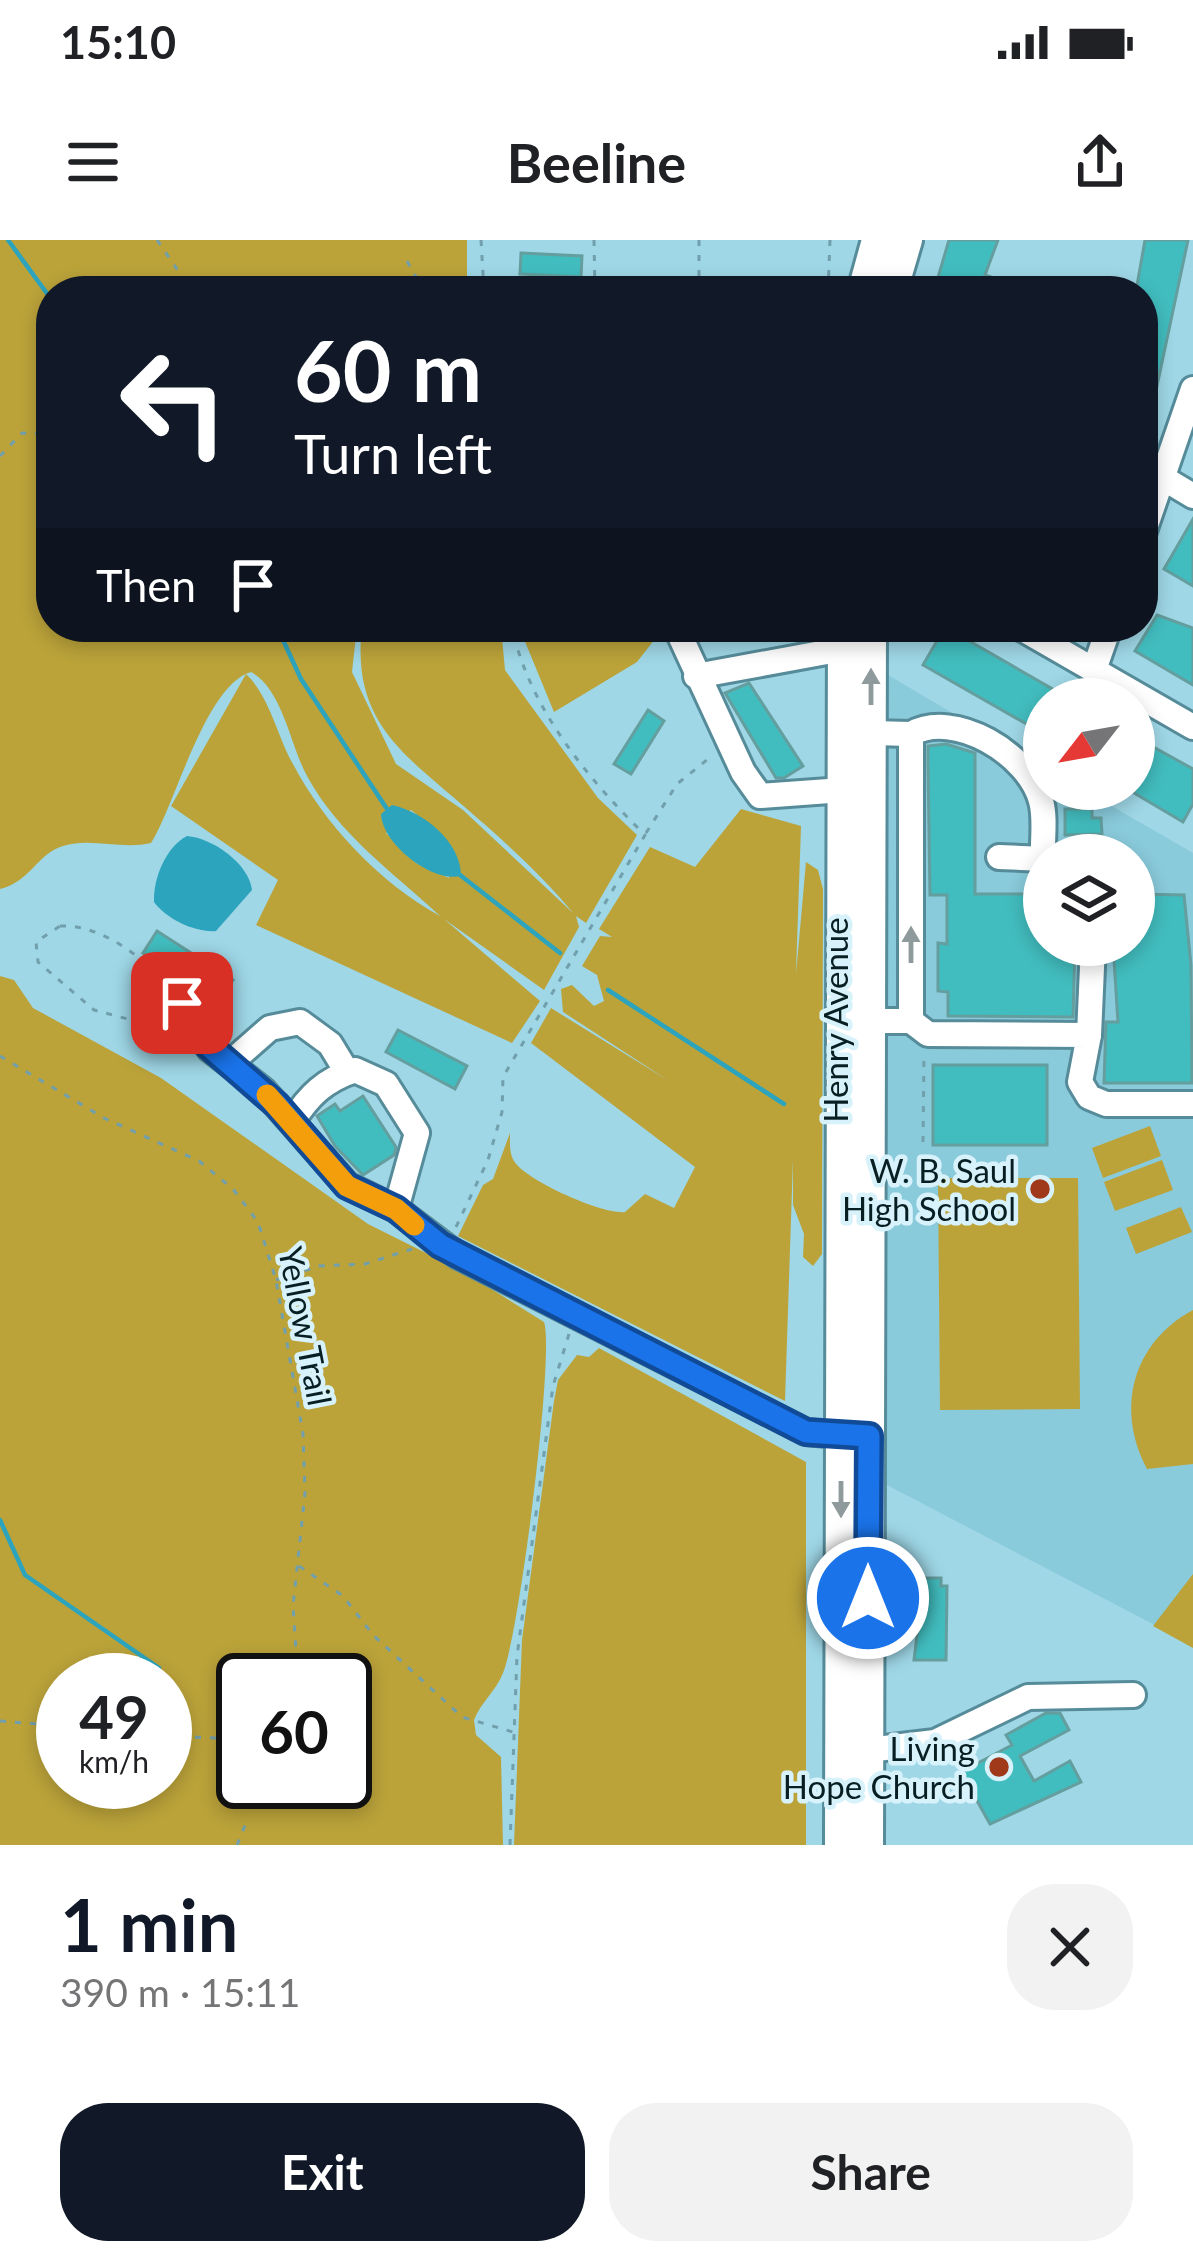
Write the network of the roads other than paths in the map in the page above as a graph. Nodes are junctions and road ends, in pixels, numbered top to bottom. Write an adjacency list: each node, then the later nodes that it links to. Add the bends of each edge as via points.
1 (877, 240): 3 (main road)
2 (907, 240): 4 (main road)
3 (867, 276)
4 (896, 276)
5 (1193, 389): 6 (street)
6 (1163, 478): 7 (street); 8 (street)
7 (1158, 492)
8 (1193, 496)
9 (682, 642): 16 (street)
10 (828, 642): 16 (street)
11 (843, 642): 20 (main road, Henry Avenue)
12 (871, 642): 18 (main road, Henry Avenue, one-way to 12)
13 (1045, 642): 15 (street)
14 (1104, 642): 15 (street)
15 (1094, 670): 17 (street)
16 (696, 676): 20 (street, via 760,796)
17 (1193, 728)
18 (872, 733): 19 (street); 26 (main road, Henry Avenue)
19 (911, 734): 21 (street, via 940,723 966,730 1026,772 1041,801); 27 (street, one-way to 19)
20 (843, 790): 26 (main road, Henry Avenue)
21 (1042, 834)
22 (999, 857): 23 (street)
23 (1023, 858)
24 (1093, 966): 28 (street)
25 (182, 1003): 29 (street, via 201,1039)
26 (856, 1021): 27 (street); 34 (main road, Henry Avenue)
27 (917, 1026): 28 (street)
28 (1089, 1035): 31 (street, via 1080,1082 1089,1097)
29 (230, 1064): 30 (street, via 270,1028 300,1022 330,1044); 32 (street)
30 (347, 1072): 32 (street, via 320,1085); 33 (street, via 386,1084 417,1133)
31 (1193, 1104)
32 (292, 1122): 33 (street, via 347,1186)
33 (396, 1209): 34 (street, via 445,1248 806,1432)
34 (855, 1437): 36 (main road, Henry Avenue); 37 (main road, Henry Avenue, one-way to 37)
35 (1132, 1695): 36 (street, via 1045,1694 935,1742)
36 (868, 1750): 38 (main road, Henry Avenue)
37 (840, 1845)
38 (868, 1845)

